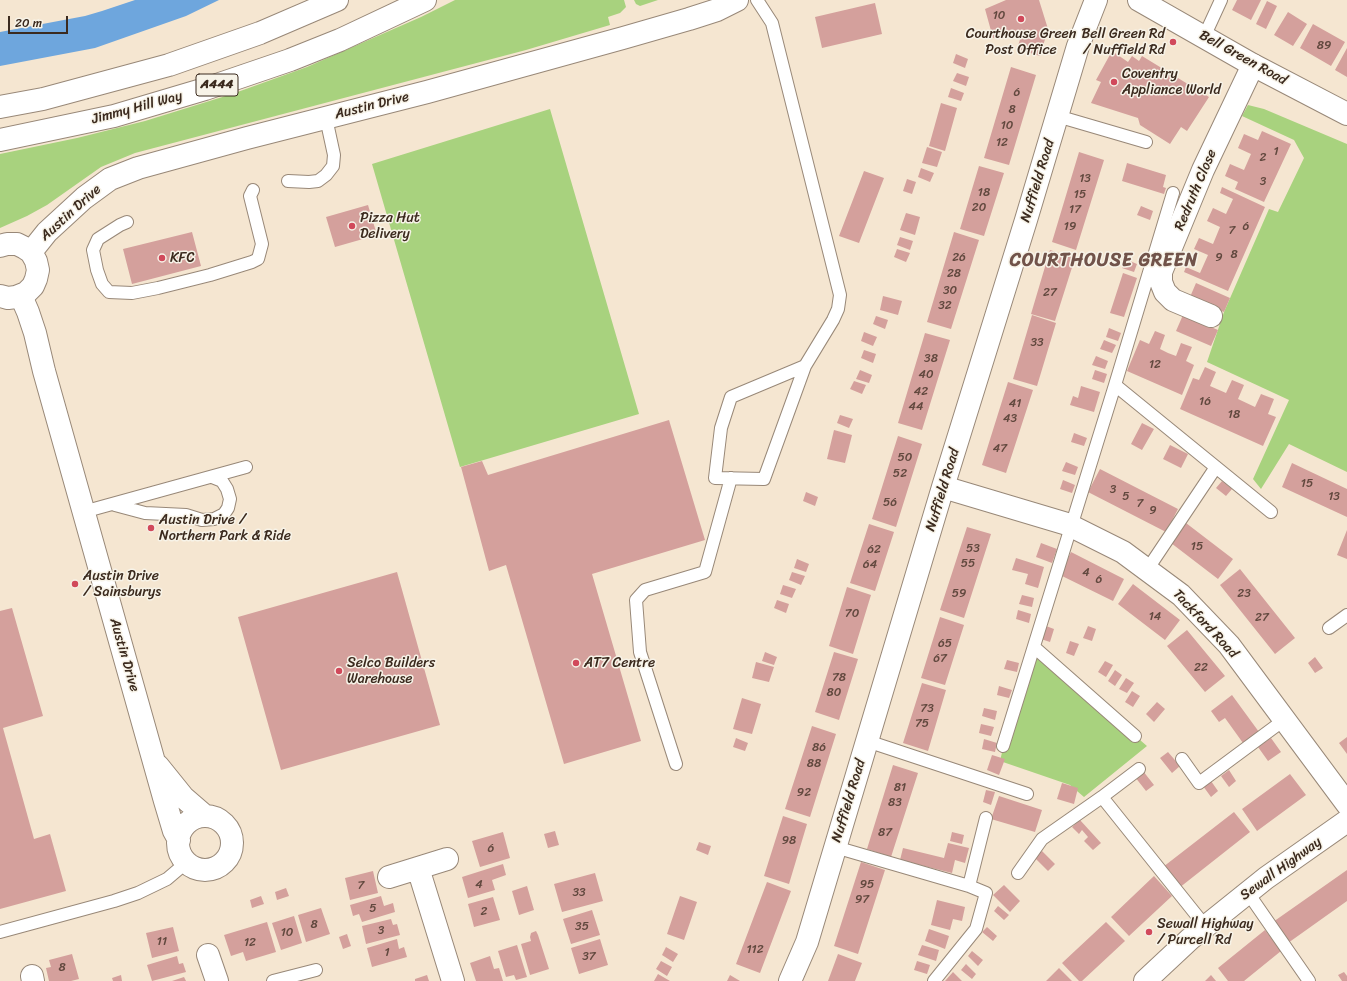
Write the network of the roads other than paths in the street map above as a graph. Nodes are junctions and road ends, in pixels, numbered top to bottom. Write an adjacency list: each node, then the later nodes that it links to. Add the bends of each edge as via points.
1 (337, 0): 10 (main road, A444, via 260,33 169,65 43,99)
2 (425, 0): 14 (main road, Jimmy Hill Way / A444, via 333,43 205,89 114,116)
3 (736, 0): 13 (main road, Austin Drive, via 717,10 627,37)
4 (757, 0): 24 (lane, via 772,23 840,295 833,320)
5 (1096, 0): 12 (main road, Nuffield Road, via 1078,46)
6 (1139, 0): 8 (main road, Bell Green Road)
7 (1221, 0): 8 (lane)
8 (1204, 37): 9 (main road, Bell Green Road)
9 (1253, 65): 11 (main road, Bell Green Road); 23 (main road, Redruth Close, via 1203,170 1161,272 1165,292 1173,300)
10 (0, 107)
11 (1347, 114)
12 (1057, 116): 15 (lane); 30 (main road, Nuffield Road)
13 (326, 118): 16 (lane, via 334,155 333,166 318,181); 21 (main road, Austin Drive, via 138,168 110,179 84,198 47,232)
14 (0, 140)
15 (1146, 142)
16 (288, 181)
17 (252, 190): 19 (lane, via 250,196 262,244 258,259 158,288 132,293 109,292 102,284 93,250 98,239)
18 (1173, 193): 25 (lane)
19 (127, 222)
20 (0, 246): 21 (main road, Austin Drive, via 17,244)
21 (31, 252): 22 (main road, Austin Drive, via 38,270 33,286 26,293)
22 (10, 296): 32 (main road, Austin Drive, via 28,312 33,326)
23 (1211, 316)
24 (806, 366): 29 (lane, via 764,479); 29 (lane, via 731,397 721,428 715,478)
25 (1115, 384): 27 (lane); 34 (lane)
26 (246, 467): 28 (lane)
27 (1216, 467): 33 (lane); 35 (lane)
28 (212, 477): 31 (lane); 31 (lane, via 222,481 230,499 224,514 214,519 202,520 186,515 145,513)
29 (731, 478): 45 (lane, via 705,572 645,590 636,600 640,652)
30 (943, 488): 34 (main road, Tackford Road); 41 (main road, Nuffield Road)
31 (115, 505): 32 (lane)
32 (84, 512): 44 (main road, Austin Drive)
33 (1271, 512)
34 (1071, 526): 35 (main road, Tackford Road, via 1123,552); 38 (lane)
35 (1147, 570): 39 (main road, Tackford Road, via 1181,595 1229,645)
36 (1347, 615): 37 (lane)
37 (1329, 628)
38 (1034, 647): 40 (lane); 42 (lane)
39 (1284, 720): 43 (lane, via 1199,783); 49 (main road, Tackford Road)
40 (1135, 736)
41 (867, 741): 47 (lane); 54 (main road, Nuffield Road)
42 (1004, 746)
43 (1182, 759)
44 (154, 761): 50 (main road, Austin Drive, via 183,797); 53 (main road, Austin Drive, via 174,831)
45 (676, 764)
46 (1139, 769): 48 (lane)
47 (1027, 794)
48 (1102, 798): 58 (lane, via 1042,839); 62 (lane)
49 (1347, 804)
50 (205, 816): 53 (main road, via 188,823 183,828); 56 (main road, via 216,818 226,826 232,837 231,850 222,864 212,869 198,868)
51 (986, 818): 60 (lane)
52 (1347, 821): 61 (main road, Sewall Highway)
53 (179, 840): 56 (main road, via 180,850)
54 (835, 847): 60 (lane); 69 (main road, Nuffield Road, via 807,942)
55 (446, 859): 57 (main road)
56 (187, 862): 63 (lane, via 167,879 138,893)
57 (418, 868): 59 (main road); 68 (main road)
58 (1018, 873)
59 (389, 876)
60 (969, 886): 70 (lane, via 986,893 976,929)
61 (1248, 893): 62 (main road, Sewall Highway); 72 (lane)
62 (1206, 927): 71 (main road, Sewall Highway)
63 (0, 932)
64 (208, 955): 66 (main road)
65 (316, 970): 67 (lane)
66 (217, 981)
67 (273, 981)
68 (453, 981)
69 (790, 981)
70 (934, 981)
71 (1145, 981)
72 (1309, 981)

